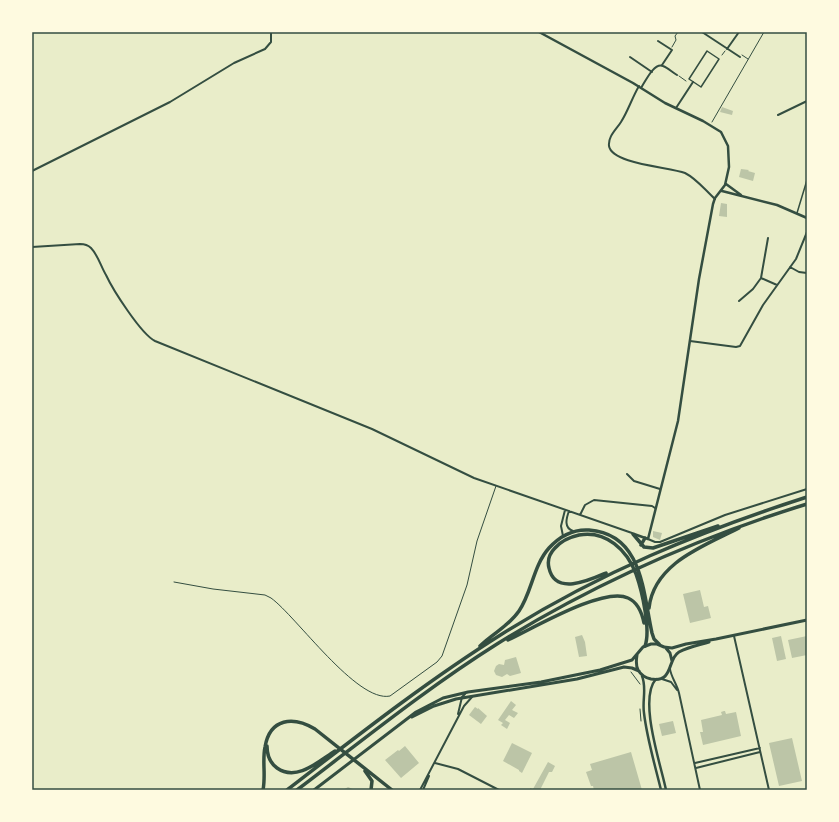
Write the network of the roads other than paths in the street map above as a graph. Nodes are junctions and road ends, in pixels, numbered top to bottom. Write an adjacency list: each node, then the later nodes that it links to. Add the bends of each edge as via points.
1 (271, 32): 17 (street, via 271,42 265,49 234,63 170,102)
2 (539, 32): 13 (street)
3 (702, 32): 6 (street)
4 (739, 32): 6 (street)
5 (658, 41): 9 (street, via 672,50)
6 (727, 48): 8 (street)
7 (630, 57): 10 (street)
8 (740, 57)
9 (662, 65): 10 (street, via 656,66); 11 (street)
10 (652, 72): 13 (street)
11 (677, 75)
12 (693, 83): 12 (street, via 689,79 707,51 719,60 701,87); 15 (street)
13 (640, 87): 15 (street); 22 (street, via 610,138 611,150 617,156 628,160 686,174)
14 (807, 102): 16 (street)
15 (676, 108): 19 (street, via 711,125 723,134 728,146)
16 (778, 114)
17 (32, 171)
18 (807, 180): 23 (street)
19 (726, 183): 20 (street); 21 (street)
20 (722, 191): 21 (street); 22 (street)
21 (743, 196): 23 (street)
22 (715, 199): 33 (street, via 700,272)
23 (797, 213): 24 (street)
24 (807, 218)
25 (807, 232): 28 (street)
26 (768, 238): 30 (street)
27 (32, 247): 35 (street, via 80,244 90,247 139,328 152,340 372,429 469,476)
28 (790, 267): 29 (street); 31 (street)
29 (807, 274)
30 (761, 278): 31 (street); 32 (street, via 751,292)
31 (777, 284): 33 (street, via 739,347)
32 (739, 302)
33 (690, 341): 36 (street, via 678,421)
34 (626, 474): 36 (street, via 634,481)
35 (496, 486): 41 (street); 53 (lane, via 477,541 467,585 442,656 390,696 377,694 343,672 271,598)
36 (660, 489): 40 (street)
37 (807, 489): 50 (street, via 725,515 660,542)
38 (807, 498): 44 (highway)
39 (807, 504): 45 (highway)
40 (655, 508): 43 (street, via 596,500 585,505); 50 (street)
41 (565, 510): 42 (street); 48 (street, via 561,526)
42 (569, 511): 43 (street); 46 (street, via 566,518 567,526)
43 (580, 515): 47 (street)
44 (739, 520): 51 (highway, via 658,547 646,548); 52 (highway, via 689,538)
45 (746, 523): 54 (highway, via 696,550 667,570 654,588); 60 (highway, via 627,572 564,604)
46 (576, 532): 48 (highway); 54 (highway, via 596,531 623,545 640,574)
47 (633, 534): 50 (street); 51 (highway)
48 (563, 536): 49 (highway); 63 (highway, via 543,556 526,598 515,616)
49 (572, 537): 52 (highway, via 557,546 549,558 550,570 560,582 583,582); 56 (highway, via 588,534 601,537 615,544 626,555 638,582)
50 (646, 538): 51 (highway)
51 (641, 545)
52 (624, 567): 63 (highway, via 569,595)
53 (174, 582)
54 (648, 613): 59 (highway, via 653,636)
55 (807, 620): 57 (main road)
56 (647, 633): 60 (highway, via 641,612 634,603 624,596 611,596 547,620); 61 (highway)
57 (734, 636): 58 (main road); 77 (street)
58 (716, 639): 62 (main road, via 672,648); 65 (main road, via 679,652)
59 (659, 644): 61 (main road); 62 (main road)
60 (496, 645): 88 (highway, via 433,688)
61 (645, 646): 64 (main road)
62 (664, 647): 65 (main road, via 670,653)
63 (475, 651): 79 (highway)
64 (637, 654): 67 (main road); 70 (main road, via 632,660 582,674)
65 (672, 661): 66 (main road)
66 (670, 669): 69 (main road, via 666,675); 71 (street)
67 (639, 672): 68 (main road); 72 (main road, via 624,667 577,679)
68 (642, 675): 69 (main road); 96 (street, via 645,720)
69 (657, 679): 71 (street, via 671,682); 97 (street, via 649,692 650,717)
70 (468, 692): 73 (street); 75 (main road, via 428,705)
71 (679, 692): 82 (street)
72 (475, 696): 73 (main road); 74 (street, via 466,703)
73 (462, 698): 74 (street); 75 (main road, via 434,706)
74 (456, 719): 81 (street)
75 (401, 724): 89 (main road)
76 (266, 740): 79 (highway, via 271,761 287,772 304,770); 80 (highway, via 280,723 300,722 319,732); 86 (highway)
77 (760, 748): 78 (street); 82 (street)
78 (761, 752): 83 (street); 99 (street)
79 (330, 756): 87 (highway)
80 (358, 763): 85 (highway); 90 (highway, via 371,778)
81 (435, 763): 84 (street); 95 (street, via 458,769)
82 (694, 763): 83 (street)
83 (696, 768): 98 (street)
84 (431, 770): 93 (street); 94 (street)
85 (374, 776): 91 (highway); 92 (highway)
86 (263, 790)
87 (287, 790)
88 (297, 790)
89 (314, 790)
90 (371, 790)
91 (389, 790)
92 (392, 790)
93 (420, 790)
94 (423, 790)
95 (499, 790)
96 (661, 790)
97 (666, 790)
98 (700, 790)
99 (769, 790)

